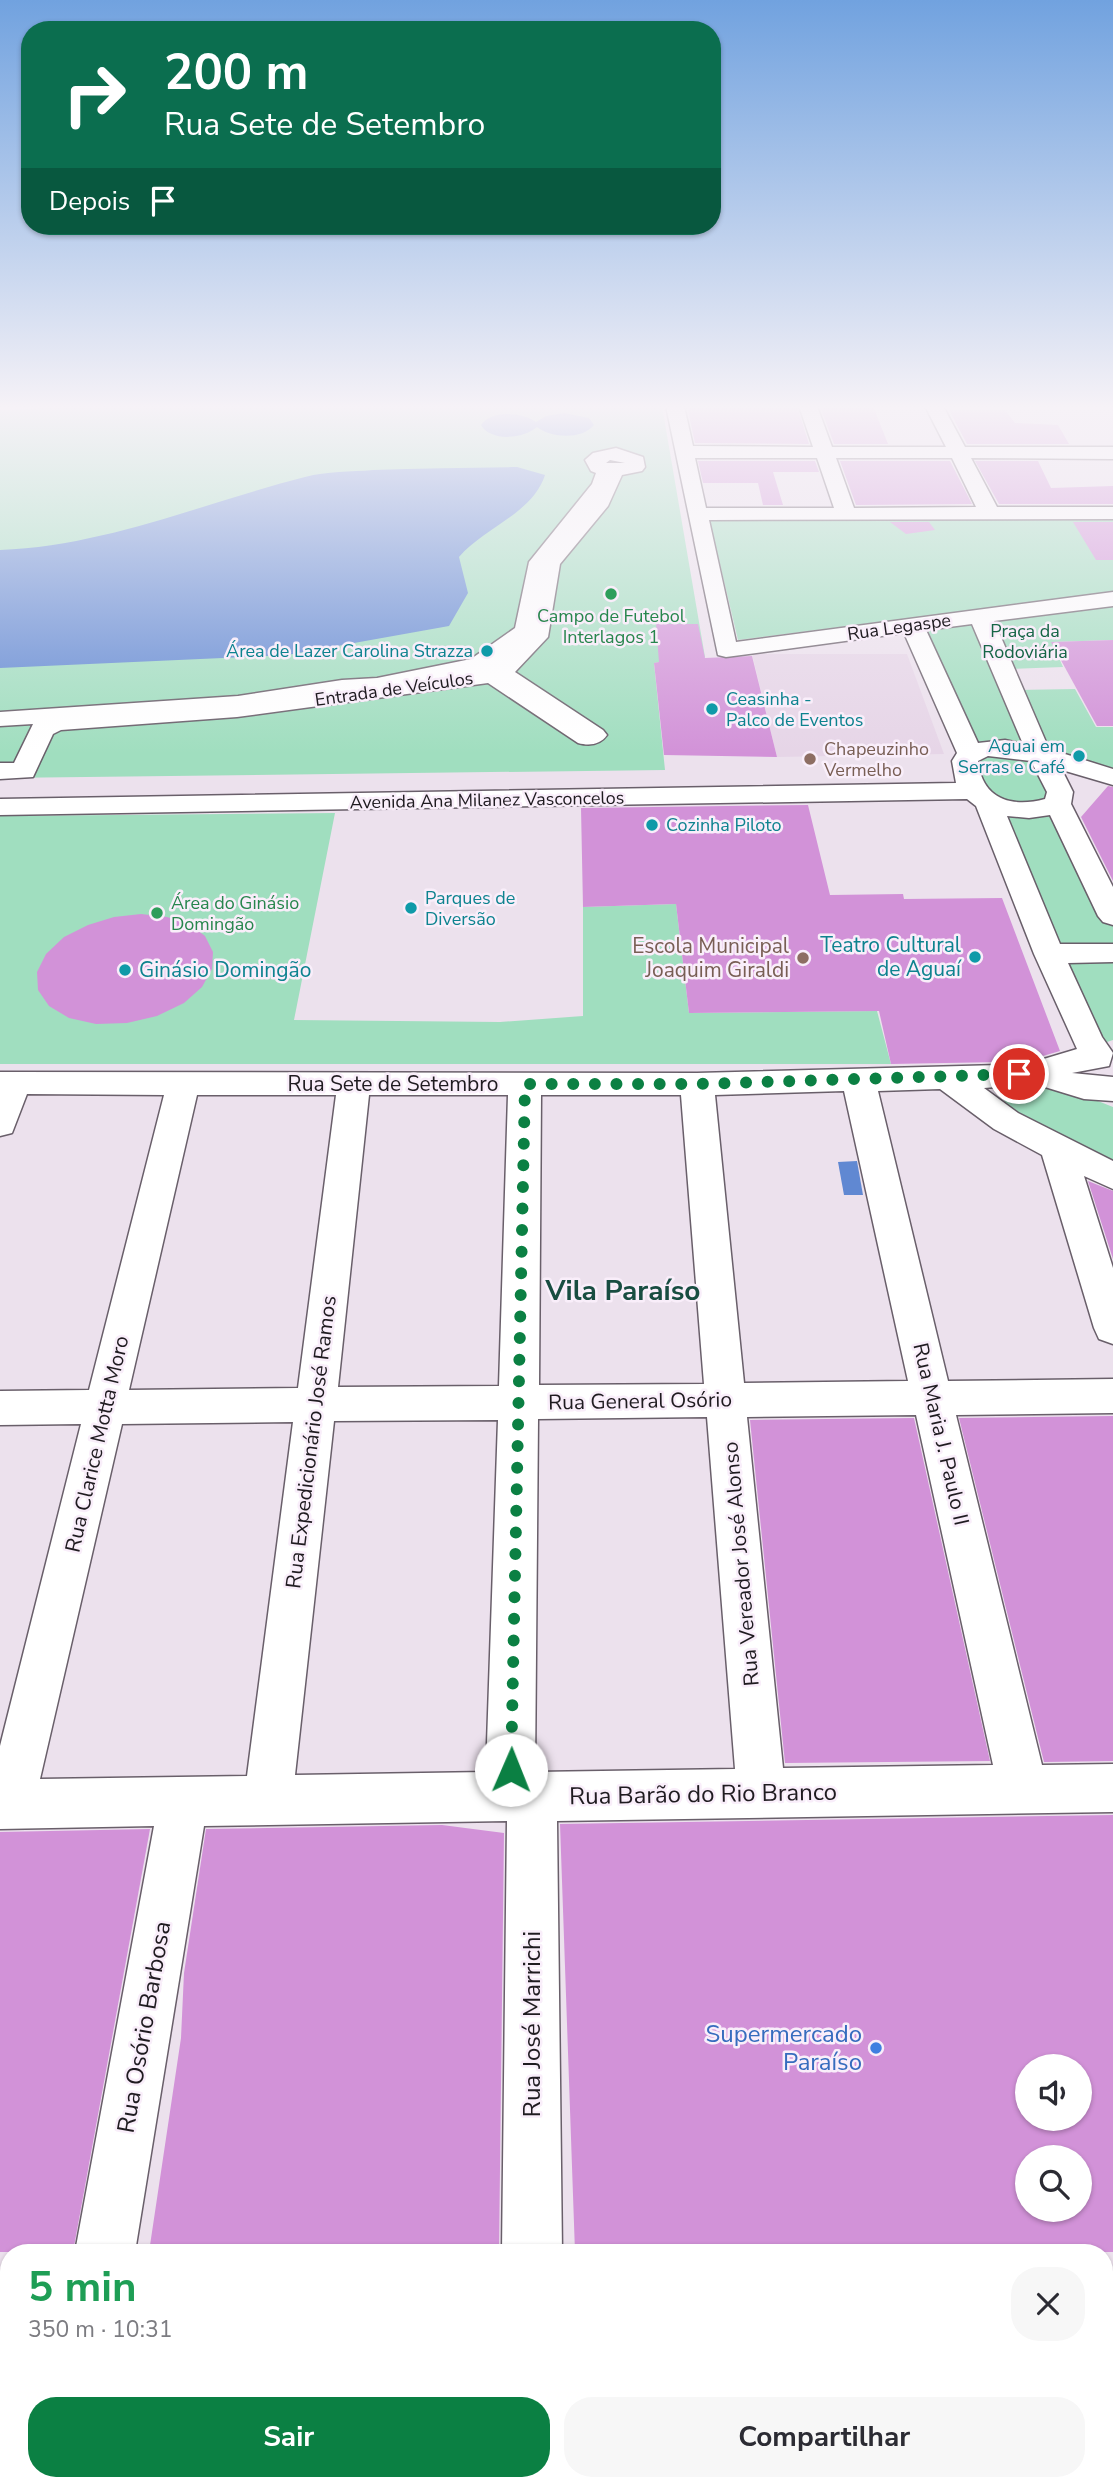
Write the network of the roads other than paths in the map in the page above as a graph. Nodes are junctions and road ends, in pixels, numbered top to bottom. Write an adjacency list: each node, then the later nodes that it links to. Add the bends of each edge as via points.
1 (575, 522): 8 (street, Entrada de Veículos, via 539,563 526,631 478,664 449,673 238,703)
2 (584, 522): 9 (street, Entrada de Veículos, via 550,563 536,637 500,673 594,735 587,738 488,676)
3 (699, 522): 6 (street, Rua Legaspe, via 726,650)
4 (1113, 600): 5 (street, Rua Legaspe)
5 (981, 616): 6 (street, Rua Legaspe); 11 (street)
6 (912, 625): 17 (street)
7 (202, 713): 13 (street, Entrada de Veículos)
8 (202, 713)
9 (202, 713)
10 (202, 713): 14 (street, Entrada de Veículos, via 56,723 42,729)
11 (1038, 753): 17 (street, via 982,749); 18 (street); 19 (street)
12 (30, 758): 16 (street, Entrada de Veículos)
13 (30, 758)
14 (30, 758)
15 (30, 758): 16 (street, Entrada de Veículos, via 24,771)
16 (2, 765): 17 (street, Avenida Ana Milanez Vasconcelos, via 180,794)
17 (974, 780): 19 (street, via 1029,810); 22 (street)
18 (1113, 780): 19 (street)
19 (1059, 798): 20 (street)
20 (1113, 916)
21 (1113, 953): 22 (street)
22 (1049, 954): 23 (street, via 1087,1040)
23 (1102, 1053): 24 (street, Rua Sete de Setembro); 33 (street, via 1100,1073)
24 (1038, 1072): 25 (street, Rua Sete de Setembro); 33 (street, via 1074,1086 1099,1091)
25 (1000, 1076): 26 (street, Rua Sete de Setembro); 34 (street, via 996,1101)
26 (946, 1077): 27 (street, Rua Sete de Setembro); 34 (street)
27 (858, 1078): 32 (street, Rua Sete de Setembro); 40 (street, Rua Maria J. Paulo II)
28 (8, 1083): 29 (street, Rua Sete de Setembro); 35 (street)
29 (183, 1083): 30 (street, Rua Sete de Setembro); 44 (street, Rua Clarice Motta Moro)
30 (354, 1084): 31 (street, Rua Sete de Setembro); 43 (street, Rua Expedicionário José Ramos)
31 (525, 1084): 32 (street, Rua Sete de Setembro); 42 (street, Rua José Marrichi)
32 (697, 1084): 41 (street, Rua Vereador José Alonso)
33 (1113, 1088)
34 (1006, 1121): 36 (street)
35 (0, 1124)
36 (1057, 1147): 37 (street); 38 (street)
37 (1113, 1176)
38 (1113, 1328)
39 (1113, 1396): 40 (street, Rua General Osório)
40 (933, 1398): 41 (street, Rua General Osório); 47 (street, Rua Maria J. Paulo II)
41 (726, 1400): 42 (street, Rua General Osório); 48 (street, Rua Vereador José Alonso)
42 (519, 1402): 43 (street, Rua General Osório); 49 (street, Rua José Marrichi)
43 (315, 1405): 44 (street, Rua General Osório); 50 (street, Rua Expedicionário José Ramos)
44 (106, 1406): 45 (street, Rua General Osório); 52 (street, Rua Clarice Motta Moro)
45 (0, 1408)
46 (1113, 1788): 47 (street, Rua Barão do Rio Branco)
47 (1023, 1789): 48 (street, Rua Barão do Rio Branco)
48 (761, 1793): 49 (street, Rua Barão do Rio Branco)
49 (521, 1796): 50 (street, Rua Barão do Rio Branco); 54 (street, Rua José Marrichi)
50 (268, 1800): 51 (street, Rua Barão do Rio Branco)
51 (183, 1801): 52 (street, Rua Barão do Rio Branco); 53 (street, Rua Osório Barbosa)
52 (5, 1804)
53 (106, 2244)
54 (532, 2244)

